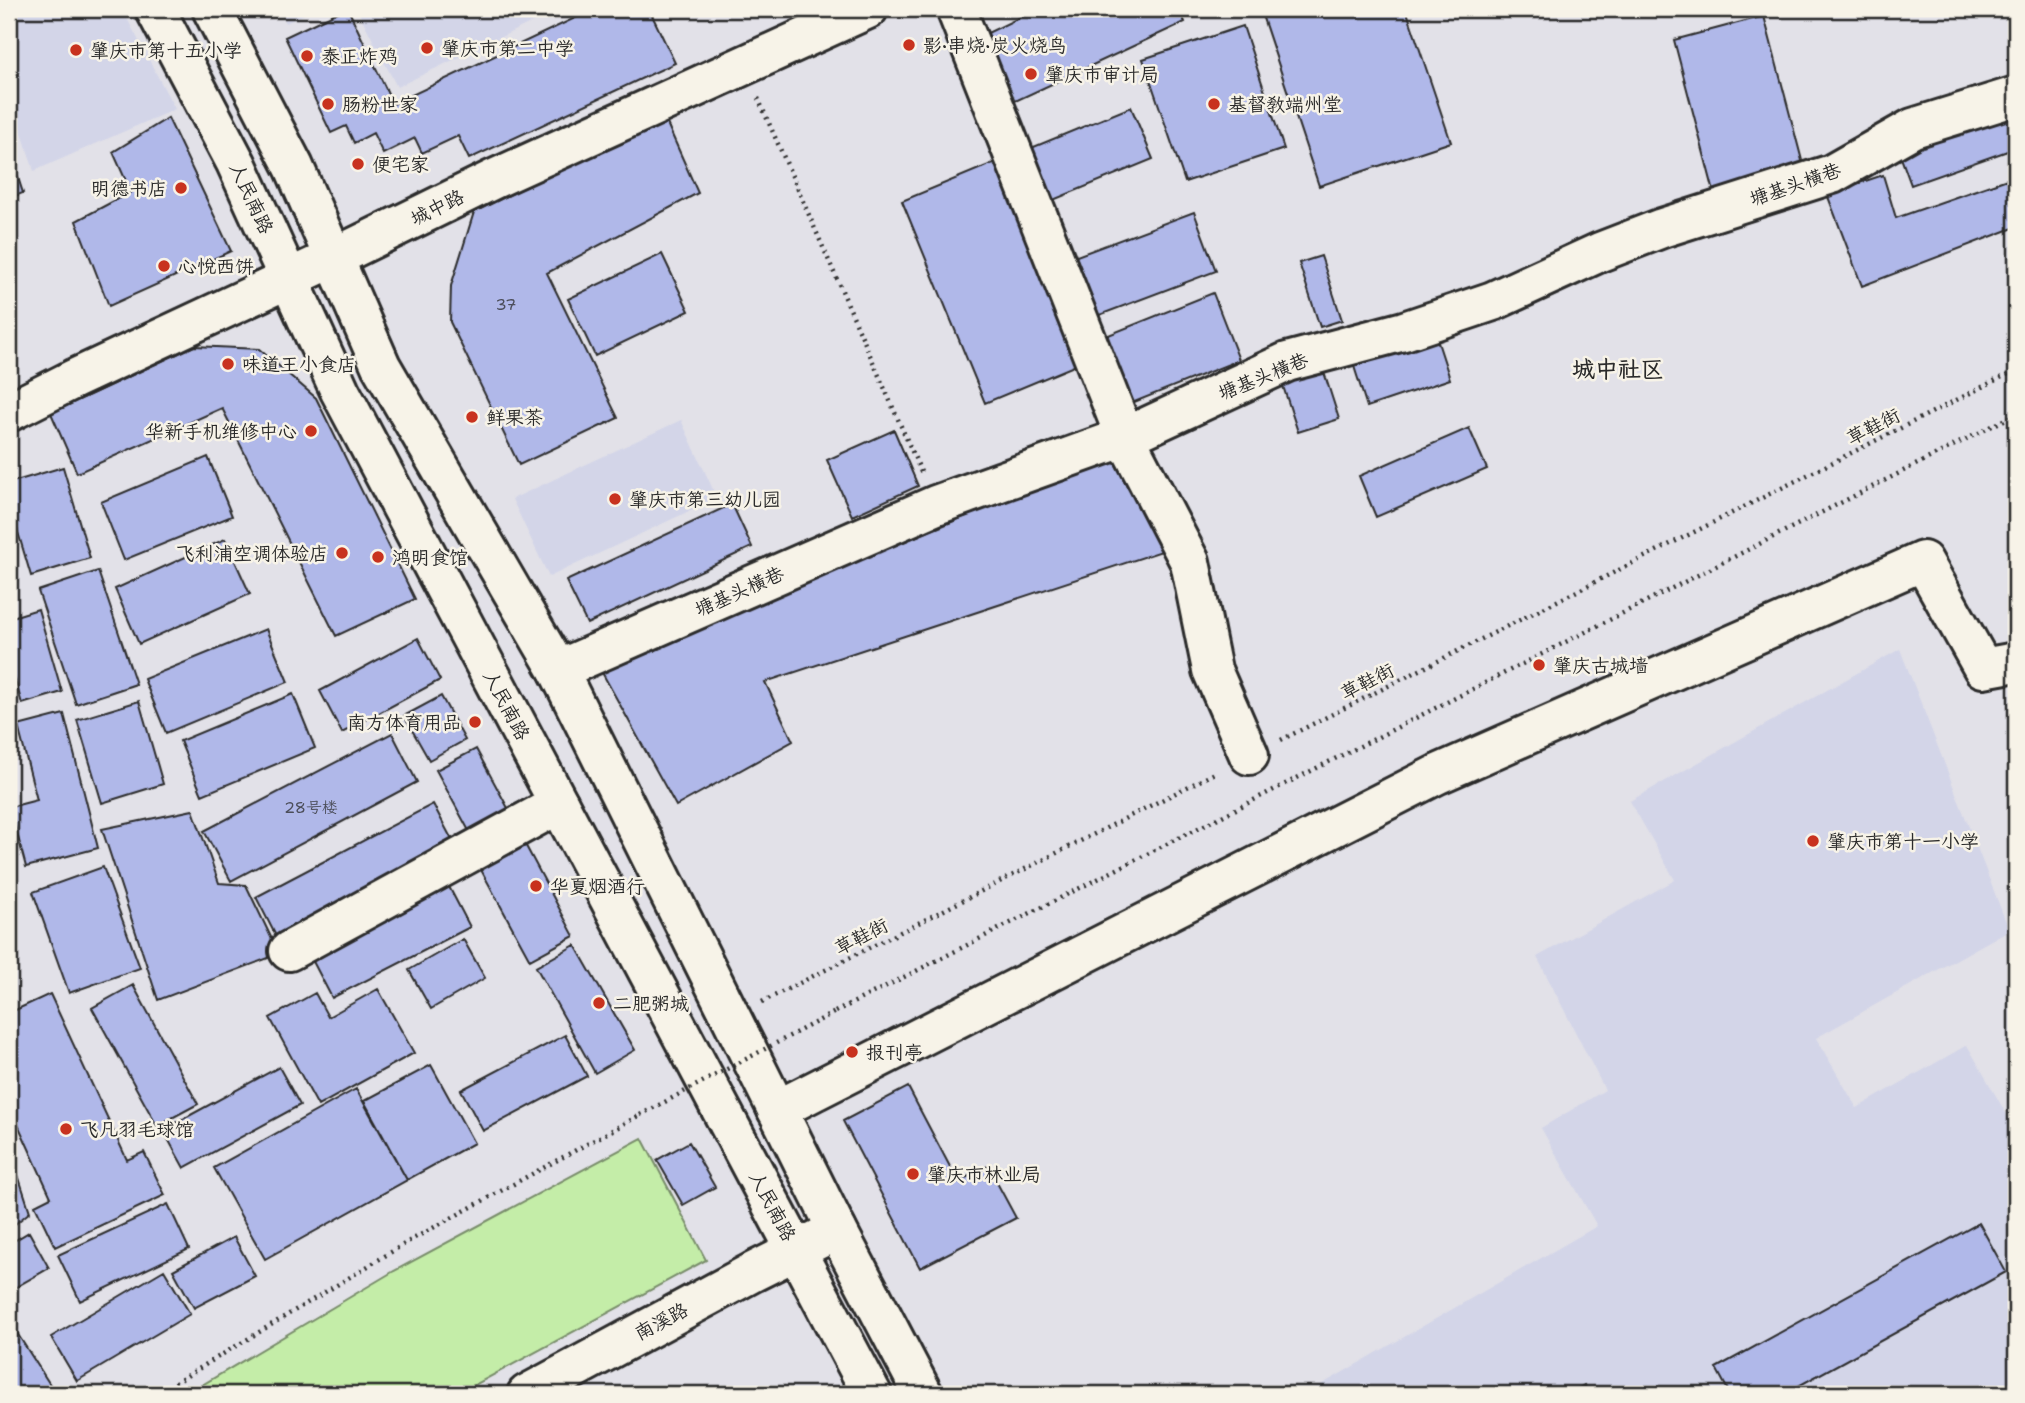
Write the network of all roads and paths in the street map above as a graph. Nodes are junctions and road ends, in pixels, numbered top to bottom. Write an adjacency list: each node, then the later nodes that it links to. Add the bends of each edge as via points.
1 (155, 9): 8 (main road, 人民南路, via 236,163)
2 (212, 9): 7 (main road, via 294,167)
3 (868, 9): 5 (main road, 城中路)
4 (956, 9): 12 (main road)
5 (744, 65): 7 (main road, 城中路); 13 (path)
6 (2016, 96): 12 (main road, 塘基头横巷, via 1913,128 1832,174 1662,228 1493,301 1405,331 1287,362)
7 (333, 258): 8 (main road, 城中路); 15 (main road, via 381,366)
8 (289, 279): 10 (main road, 城中路); 17 (main road, 人民南路, via 340,391)
9 (2016, 370): 16 (path, 草鞋街)
10 (9, 412)
11 (2016, 415): 23 (path, bridge, via 835,1012 411,1240)
12 (1125, 437): 13 (main road, 塘基头横巷); 16 (main road, via 1190,562 1212,670)
13 (936, 505): 15 (main road, 塘基头横巷)
14 (2016, 662): 20 (main road, via 1983,668 1923,561 1438,774)
15 (558, 670): 19 (main road)
16 (1250, 755): 19 (path, 草鞋街)
17 (559, 804): 18 (main road); 22 (main road, 人民南路)
18 (289, 951)
19 (730, 1018): 20 (main road)
20 (777, 1110): 21 (main road)
21 (837, 1230): 22 (main road, 南溪路); 26 (main road)
22 (797, 1250): 24 (main road, 南溪路); 25 (main road, 人民南路)
23 (157, 1394)
24 (527, 1394)
25 (872, 1394)
26 (923, 1394)

